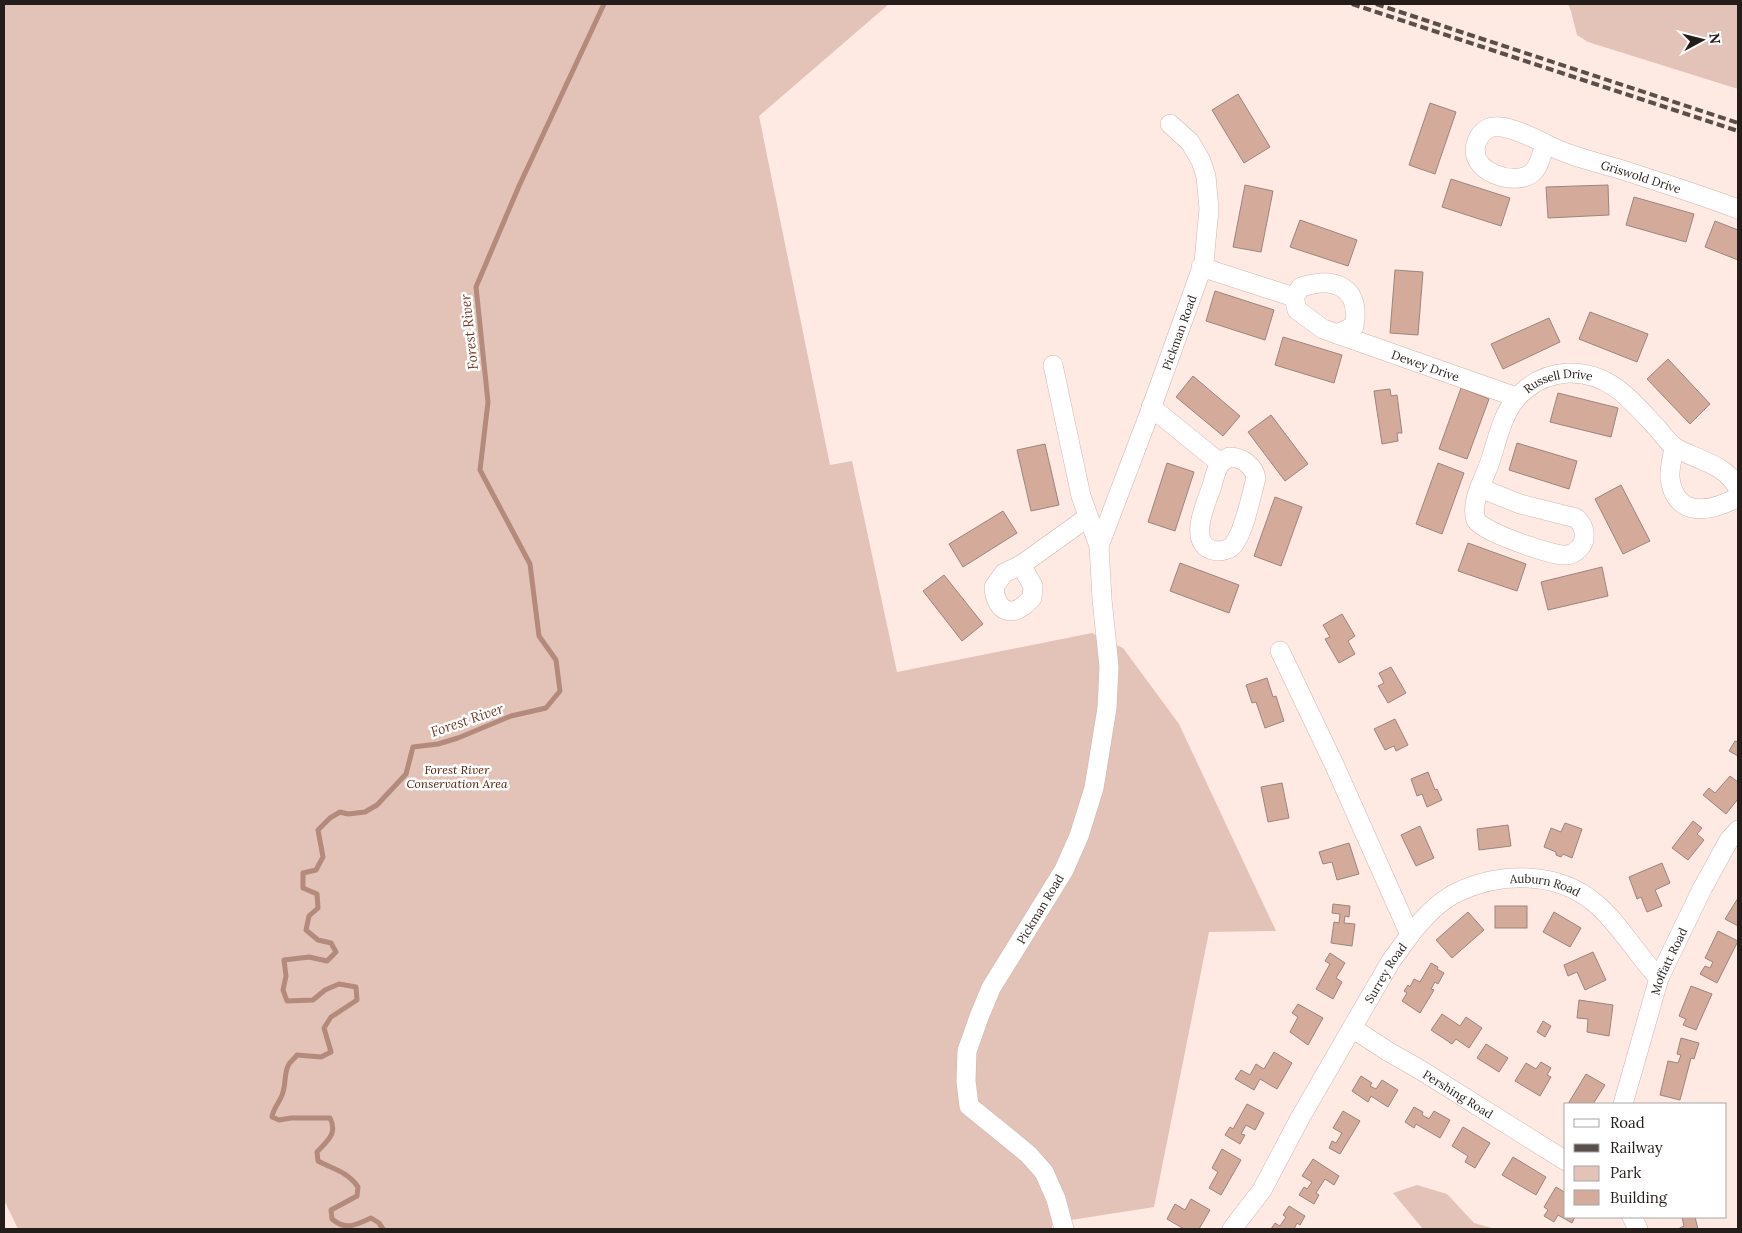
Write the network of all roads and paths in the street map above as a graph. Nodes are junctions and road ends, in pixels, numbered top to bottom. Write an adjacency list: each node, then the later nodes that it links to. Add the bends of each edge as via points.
1 (1170, 124): 4 (street, Pickman Road, via 1190,142 1206,176 1209,210)
2 (1545, 144): 3 (street, Griswold Drive)
3 (1738, 209)
4 (1201, 267): 5 (street); 9 (street, Pickman Road)
5 (1294, 297): 6 (street, Dewey Drive, via 1296,310 1323,329); 6 (street, via 1301,287 1313,284 1328,283 1343,288 1354,298 1356,312 1354,326)
6 (1337, 334): 8 (street, Dewey Drive)
7 (1053, 365): 15 (street, Pickman Road)
8 (1516, 397): 10 (street, Russell Drive, via 1543,378 1578,373 1593,376 1622,391); 12 (street, Russell Drive, via 1506,413)
9 (1151, 407): 11 (street); 16 (street, Pickman Road)
10 (1674, 447): 13 (street, Russell Drive, via 1732,476); 14 (street, via 1670,476 1675,497 1685,506 1715,508)
11 (1220, 464): 11 (street, via 1199,529 1206,547 1220,551 1234,545 1256,478 1250,466 1236,457)
12 (1480, 488): 12 (street, Russell Drive, via 1475,504 1476,521 1489,531 1566,556 1576,552 1584,542 1582,524 1576,518 1520,504)
13 (1738, 488)
14 (1738, 497)
15 (1088, 517): 16 (street, Pickman Road); 17 (street)
16 (1099, 546): 25 (street, Pickman Road, via 1109,667 1107,708 1094,788 1064,870 991,988 968,1051 966,1081 969,1106 1028,1154 1044,1172)
17 (1021, 565)
18 (1280, 650): 20 (street, Surrey Road)
19 (1738, 830): 21 (street, Moffatt Road, via 1729,840 1702,890)
20 (1410, 934): 21 (street, Auburn Road, via 1432,910 1457,892 1506,878 1550,880 1572,888 1610,916); 22 (street, Surrey Road)
21 (1659, 978): 23 (street, Moffatt Road)
22 (1352, 1028): 24 (street, Pershing Road); 26 (street, Surrey Road, via 1262,1190)
23 (1623, 1103)
24 (1564, 1159)
25 (1064, 1229)
26 (1232, 1229)

